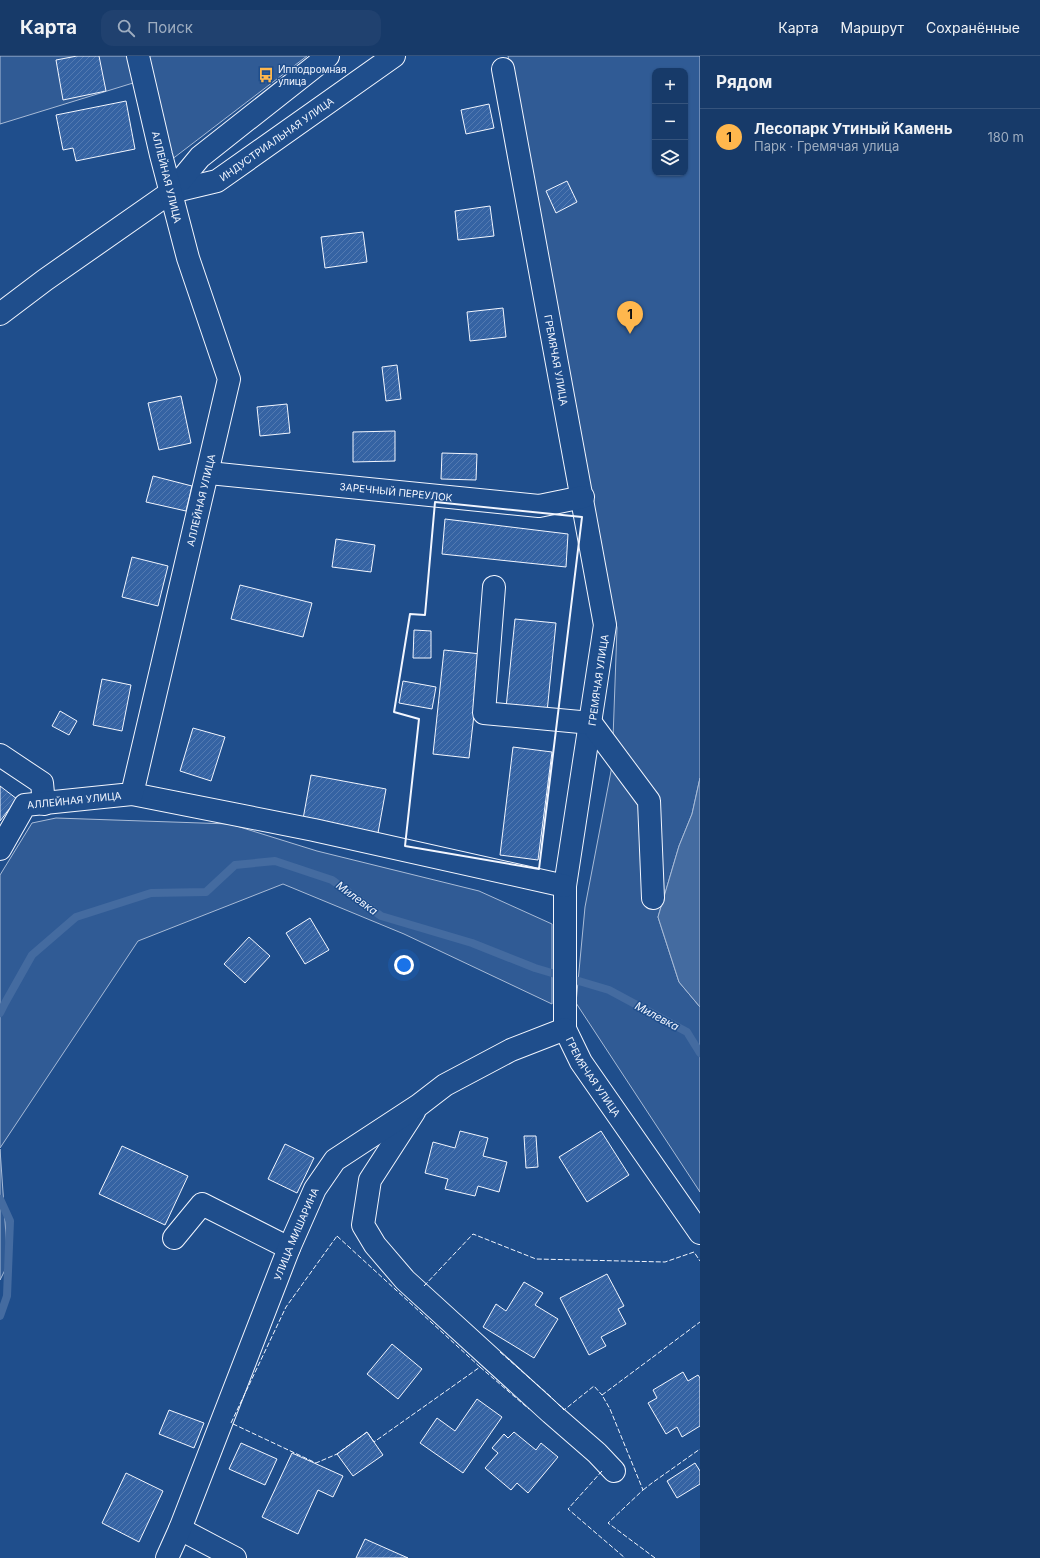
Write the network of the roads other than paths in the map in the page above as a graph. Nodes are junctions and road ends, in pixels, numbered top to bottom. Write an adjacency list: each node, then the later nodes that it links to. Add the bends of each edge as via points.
1 (138, 56): 5 (street, АЛЛЕЙНАЯ УЛИЦА)
2 (328, 56): 5 (street, ИНДУСТРИАЛЬНАЯ УЛИЦА, via 200,157)
3 (394, 56): 5 (street, ИНДУСТРИАЛЬНАЯ УЛИЦА, via 217,181)
4 (503, 68): 8 (street, ГРЕМЯЧАЯ УЛИЦА)
5 (171, 192): 6 (street, ИНДУСТРИАЛЬНАЯ УЛИЦА); 7 (street, АЛЛЕЙНАЯ УЛИЦА, via 188,258 229,379)
6 (0, 314)
7 (208, 473): 8 (street, ЗАРЕЧНЫЙ ПЕРЕУЛОК, via 539,506); 12 (street, АЛЛЕЙНАЯ УЛИЦА)
8 (583, 497): 10 (street, ГРЕМЯЧАЯ УЛИЦА, via 605,625)
9 (494, 587): 10 (street, via 484,713)
10 (591, 723): 15 (street, ГРЕМЯЧАЯ УЛИЦА); 16 (street, via 650,801)
11 (0, 755): 13 (street, via 42,783)
12 (132, 794): 13 (street, АЛЛЕЙНАЯ УЛИЦА); 15 (street, via 314,830)
13 (44, 804): 14 (street, АЛЛЕЙНАЯ УЛИЦА, via 25,805)
14 (0, 849)
15 (565, 886): 17 (street, ГРЕМЯЧАЯ УЛИЦА)
16 (653, 898)
17 (565, 1029): 18 (street, УЛИЦА МИШАРИНА, via 511,1050 445,1085); 19 (street, ГРЕМЯЧАЯ УЛИЦА, via 580,1062)
18 (419, 1105): 21 (street, УЛИЦА МИШАРИНА, via 335,1160 315,1190); 22 (street, via 370,1180 363,1225 374,1245 405,1280 551,1414 598,1453)
19 (700, 1233)
20 (174, 1238): 21 (street, via 202,1204)
21 (289, 1248): 23 (street, УЛИЦА МИШАРИНА)
22 (614, 1471)
23 (180, 1529): 24 (street, УЛИЦА МИШАРИНА); 25 (street)
24 (167, 1558)
25 (235, 1558)

